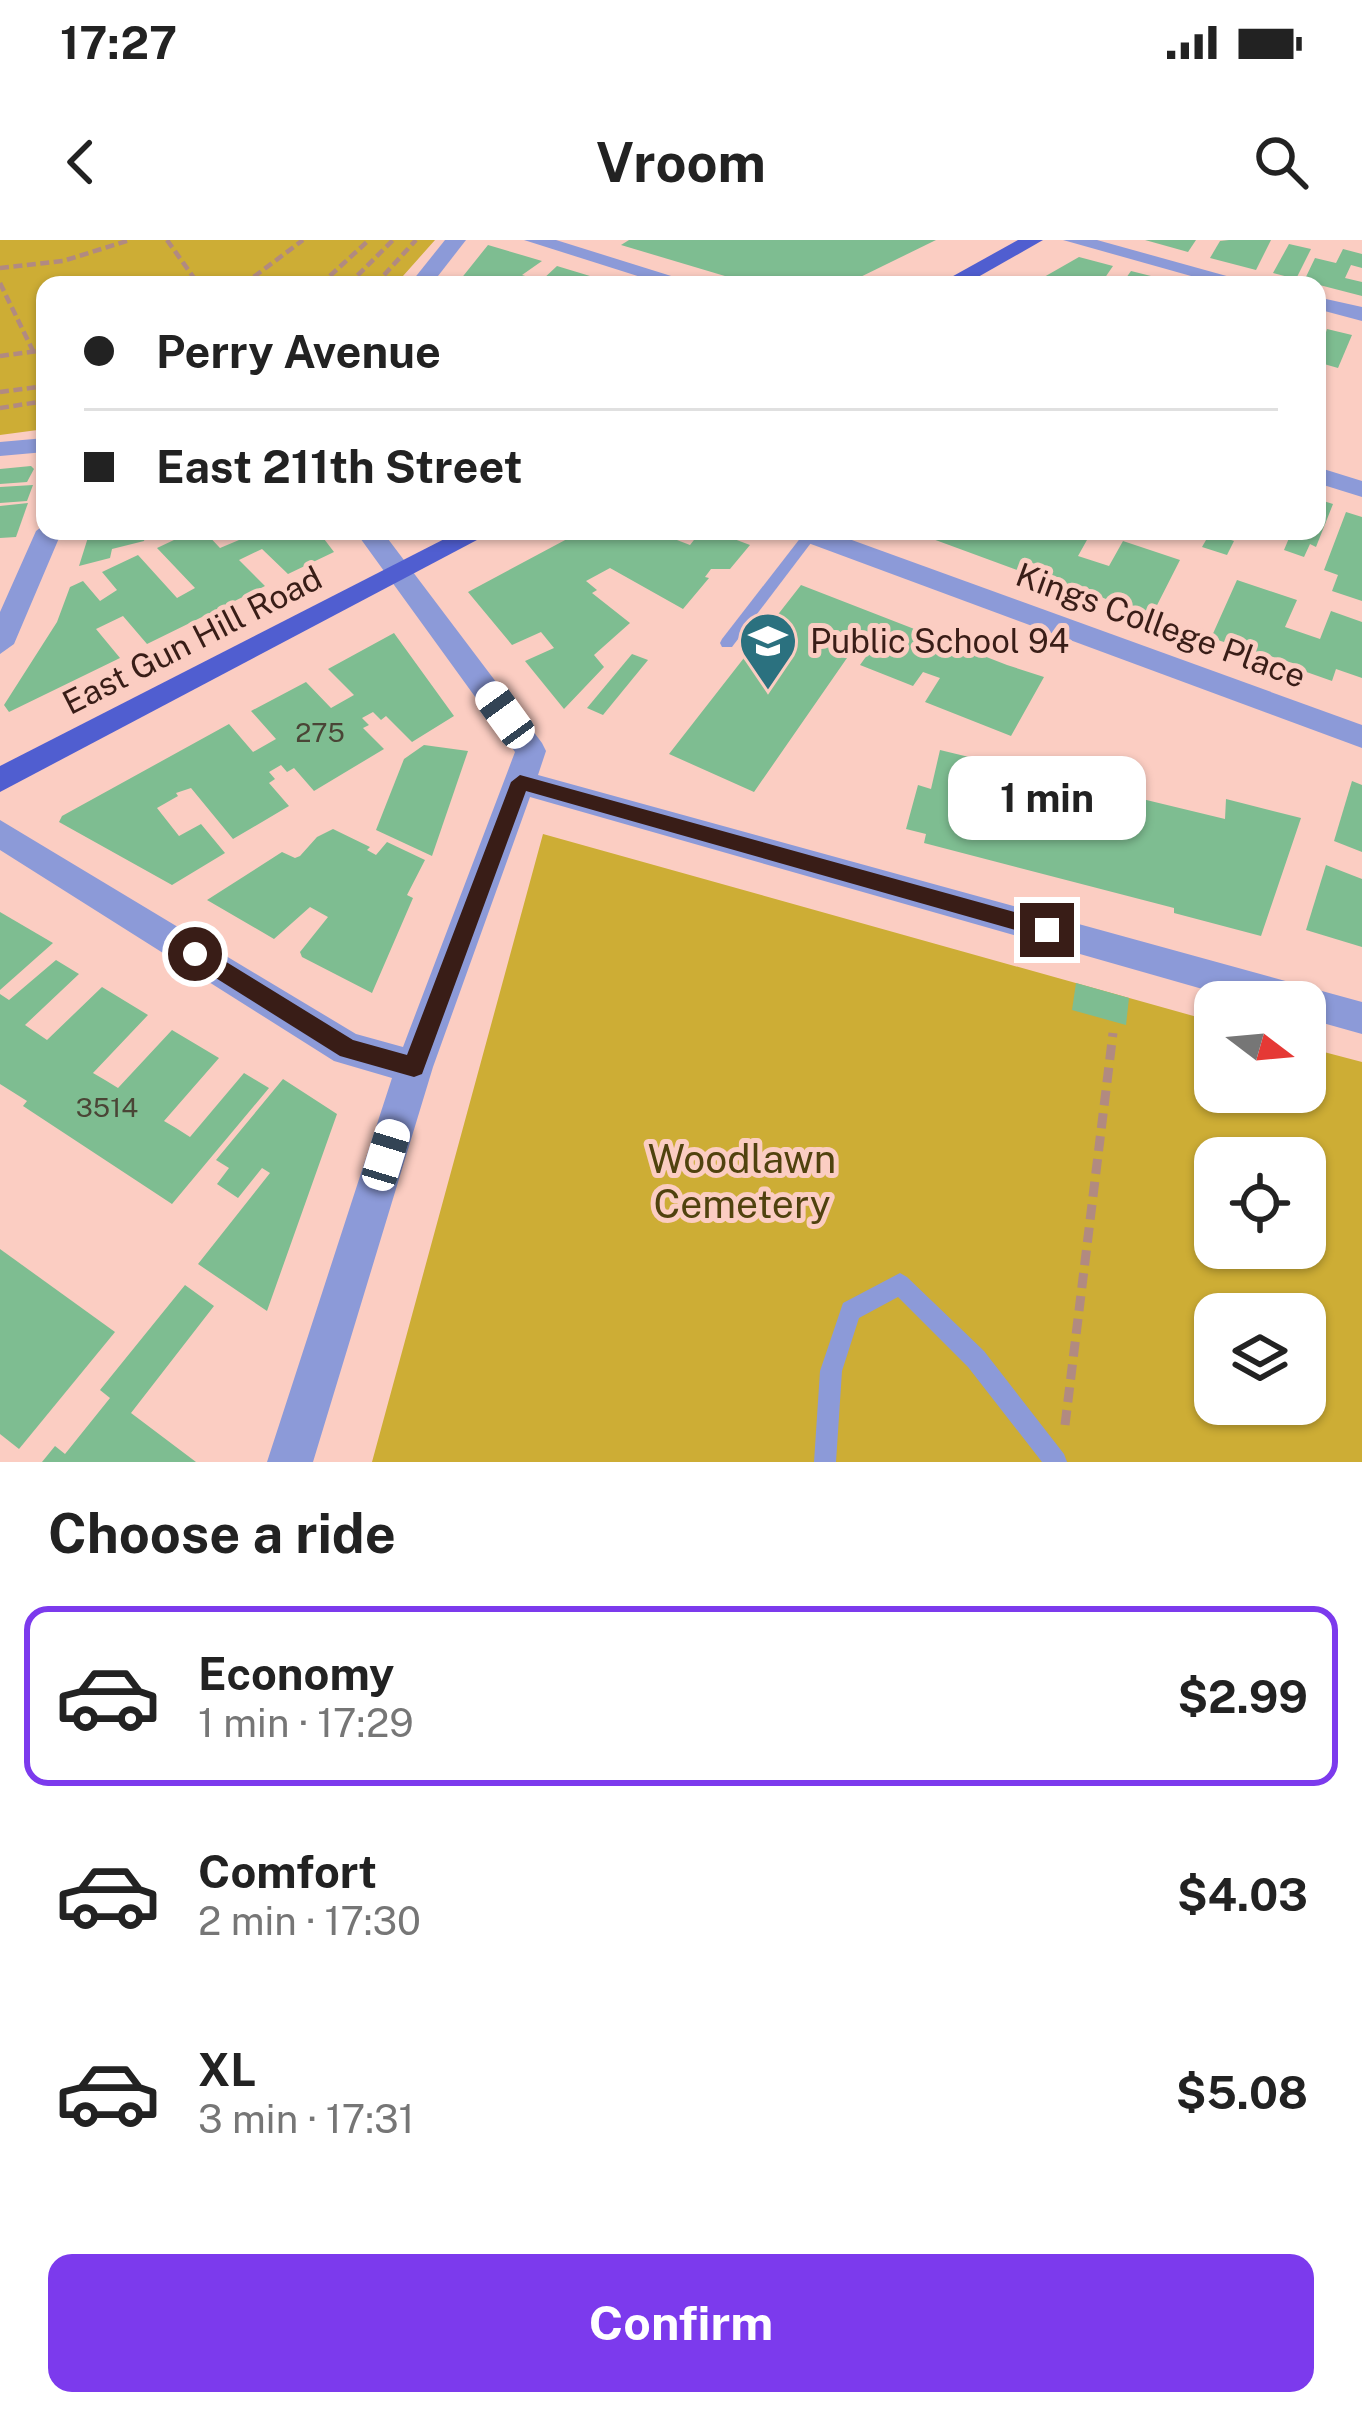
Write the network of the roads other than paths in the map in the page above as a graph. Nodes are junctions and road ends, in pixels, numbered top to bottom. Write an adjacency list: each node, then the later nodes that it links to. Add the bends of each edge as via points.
1 (456, 240): 5 (street)
2 (534, 240): 6 (street)
3 (1034, 240): 7 (main road)
4 (1072, 240): 8 (street)
5 (427, 276)
6 (658, 276)
7 (965, 276)
8 (1213, 276)
9 (1326, 305): 10 (street)
10 (1362, 314)
11 (36, 446): 12 (street)
12 (0, 449)
13 (1326, 479): 14 (street)
14 (1362, 489)
15 (45, 540): 22 (street)
16 (375, 540): 20 (street)
17 (463, 540): 20 (main road, East Gun Hill Road)
18 (800, 540): 21 (lane)
19 (824, 540): 23 (street, Kings College Place)
20 (400, 572): 24 (main road, East Gun Hill Road); 25 (street, via 531,751)
21 (727, 643)
22 (0, 644)
23 (1362, 737)
24 (0, 780)
25 (520, 782): 27 (street); 30 (street)
26 (0, 833): 30 (street, via 347,1048)
27 (1230, 981)
28 (1326, 1008): 29 (street)
29 (1362, 1018)
30 (414, 1067): 31 (street)
31 (290, 1462)
32 (825, 1462): 33 (lane, via 832,1372 851,1311 900,1284 976,1359)
33 (1057, 1462)

